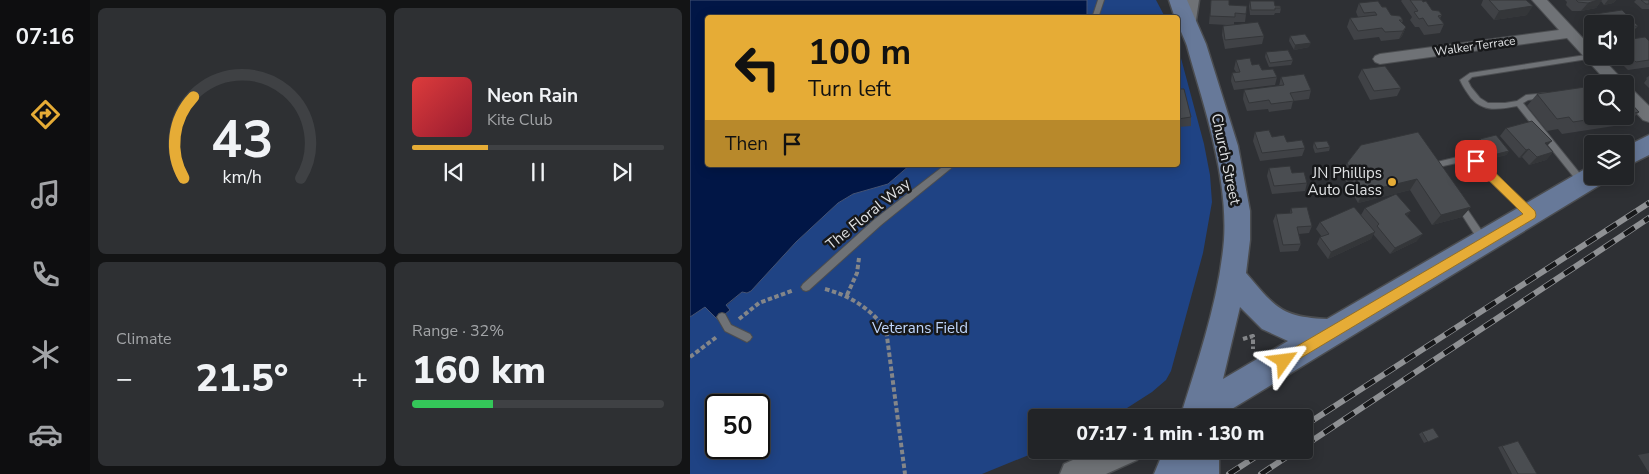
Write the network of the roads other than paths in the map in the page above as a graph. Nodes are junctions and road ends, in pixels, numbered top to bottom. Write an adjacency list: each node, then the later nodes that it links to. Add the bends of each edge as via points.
1 (1101, 0): 4 (lane)
2 (1539, 0): 5 (street)
3 (1186, 7): 24 (main road, Church Street, via 1234,184 1238,222)
4 (1096, 15)
5 (1571, 33): 6 (street); 8 (street, Walker Terrace)
6 (1584, 47)
7 (1584, 57): 13 (lane, via 1464,78 1476,100 1484,106)
8 (1380, 59)
9 (1600, 65): 10 (street)
10 (1610, 75)
11 (1555, 94): 13 (lane, via 1526,98)
12 (1634, 100): 14 (street)
13 (1519, 103): 18 (lane)
14 (1649, 116)
15 (1649, 144): 16 (main road)
16 (1634, 153)
17 (948, 167): 25 (lane, The Floral Way, via 834,259)
18 (1584, 174)
19 (1444, 180): 22 (lane, via 1437,168 1440,164 1472,159)
20 (1584, 183): 22 (main road)
21 (1455, 196): 23 (lane)
22 (1531, 215): 23 (main road)
23 (1485, 242): 27 (main road)
24 (1232, 276): 27 (main road, via 1261,310 1276,322 1293,330); 29 (main road, Church Street)
25 (806, 287)
26 (722, 317): 28 (lane, via 728,328)
27 (1331, 333): 30 (main road)
28 (747, 337)
29 (1198, 409)
30 (1207, 409)
31 (1107, 459): 34 (street)
32 (1176, 459): 35 (main road)
33 (1203, 459): 36 (main road)
34 (1074, 474)
35 (1170, 474)
36 (1202, 474)

